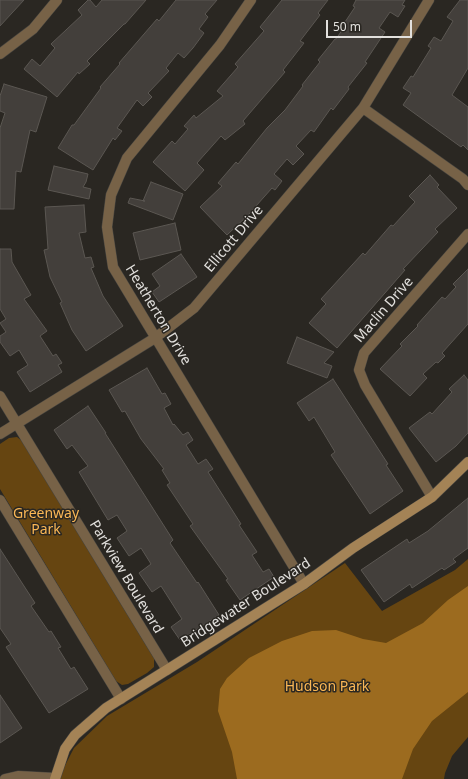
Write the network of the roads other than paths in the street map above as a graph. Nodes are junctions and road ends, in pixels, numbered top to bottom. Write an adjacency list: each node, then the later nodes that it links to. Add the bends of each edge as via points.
1 (57, 0): 4 (street, via 33,29)
2 (251, 0): 8 (street, Heatherton Drive, via 220,45 127,158 111,195 107,227 114,267)
3 (429, 0): 5 (street, Ellicott Drive)
4 (0, 54)
5 (363, 108): 6 (street); 8 (street, Ellicott Drive, via 194,308)
6 (468, 185)
7 (468, 234): 13 (street, Maclin Drive, via 364,353 359,370 365,385)
8 (155, 338): 10 (street, Ellicott Drive); 15 (street, Heatherton Drive)
9 (0, 396): 10 (street, Parkview Boulevard)
10 (17, 423): 11 (street, Ellicott Drive); 16 (street, Parkview Boulevard)
11 (0, 434)
12 (468, 462): 13 (street, Bridgewater Boulevard)
13 (432, 497): 15 (street, Bridgewater Boulevard, via 353,548)
14 (0, 500): 17 (street)
15 (304, 584): 16 (street, Bridgewater Boulevard)
16 (167, 670): 17 (street, Bridgewater Boulevard)
17 (121, 699): 19 (street, Bridgewater Boulevard, via 106,708 75,735 65,749)
18 (6, 779): 19 (street, via 18,776)
19 (55, 779)

